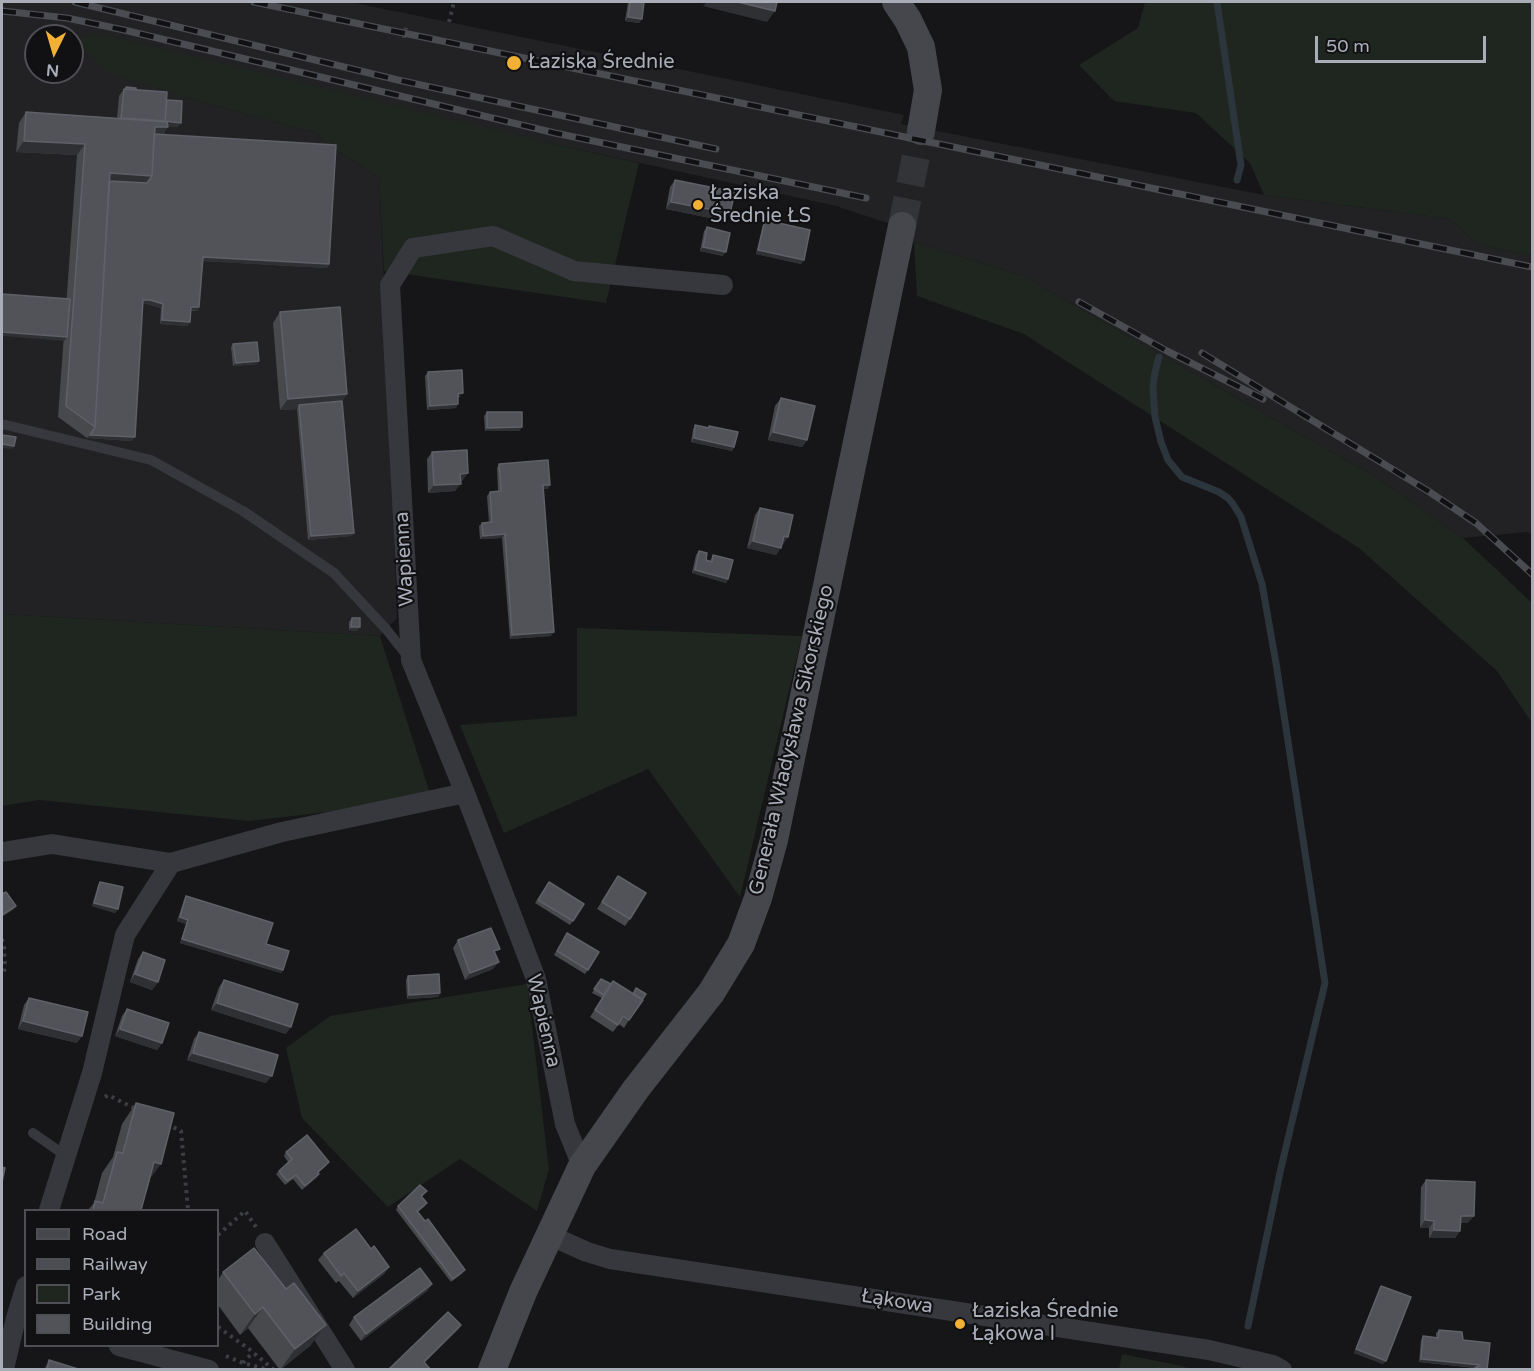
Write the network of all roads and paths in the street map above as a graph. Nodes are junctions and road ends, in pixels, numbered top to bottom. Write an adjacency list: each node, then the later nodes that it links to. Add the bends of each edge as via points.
1 (454, 2): 3 (path)
2 (896, 2): 6 (street, via 921,47 928,90)
3 (449, 22)
4 (406, 27): 5 (path)
5 (404, 38)
6 (921, 131)
7 (902, 226): 21 (street, Generała Władysława Sikorskiego, via 774,840 758,898 741,944 711,993)
8 (723, 285): 10 (street, Wapienna, via 574,271 493,236 413,248 390,285)
9 (2, 424): 10 (lane, via 151,460 243,512 334,573)
10 (411, 660): 11 (street, Wapienna)
11 (465, 793): 13 (street, via 282,832); 21 (street, Wapienna, via 536,979 565,1124)
12 (2, 852): 13 (street, via 52,844)
13 (171, 863): 20 (street, via 125,935 92,1073)
14 (2, 939): 15 (path)
15 (2, 976)
16 (101, 1100): 17 (path, via 108,1095)
17 (139, 1111)
18 (160, 1121): 23 (path, via 181,1131)
19 (33, 1133): 20 (lane)
20 (66, 1156): 22 (street)
21 (582, 1166): 25 (street, Generała Władysława Sikorskiego)
22 (49, 1209)
23 (188, 1209)
24 (219, 1234): 26 (path, via 245,1211)
25 (549, 1235): 37 (street, Generała Władysława Sikorskiego); 38 (street, Łąkowa, via 610,1259 1209,1350)
26 (266, 1243): 36 (street)
27 (24, 1299): 28 (street)
28 (21, 1319): 33 (street)
29 (219, 1328): 31 (path)
30 (123, 1347): 34 (street)
31 (253, 1352): 32 (path); 35 (path)
32 (243, 1363)
33 (3, 1369)
34 (209, 1370)
35 (274, 1370)
36 (345, 1370)
37 (492, 1370)
38 (1282, 1370)

